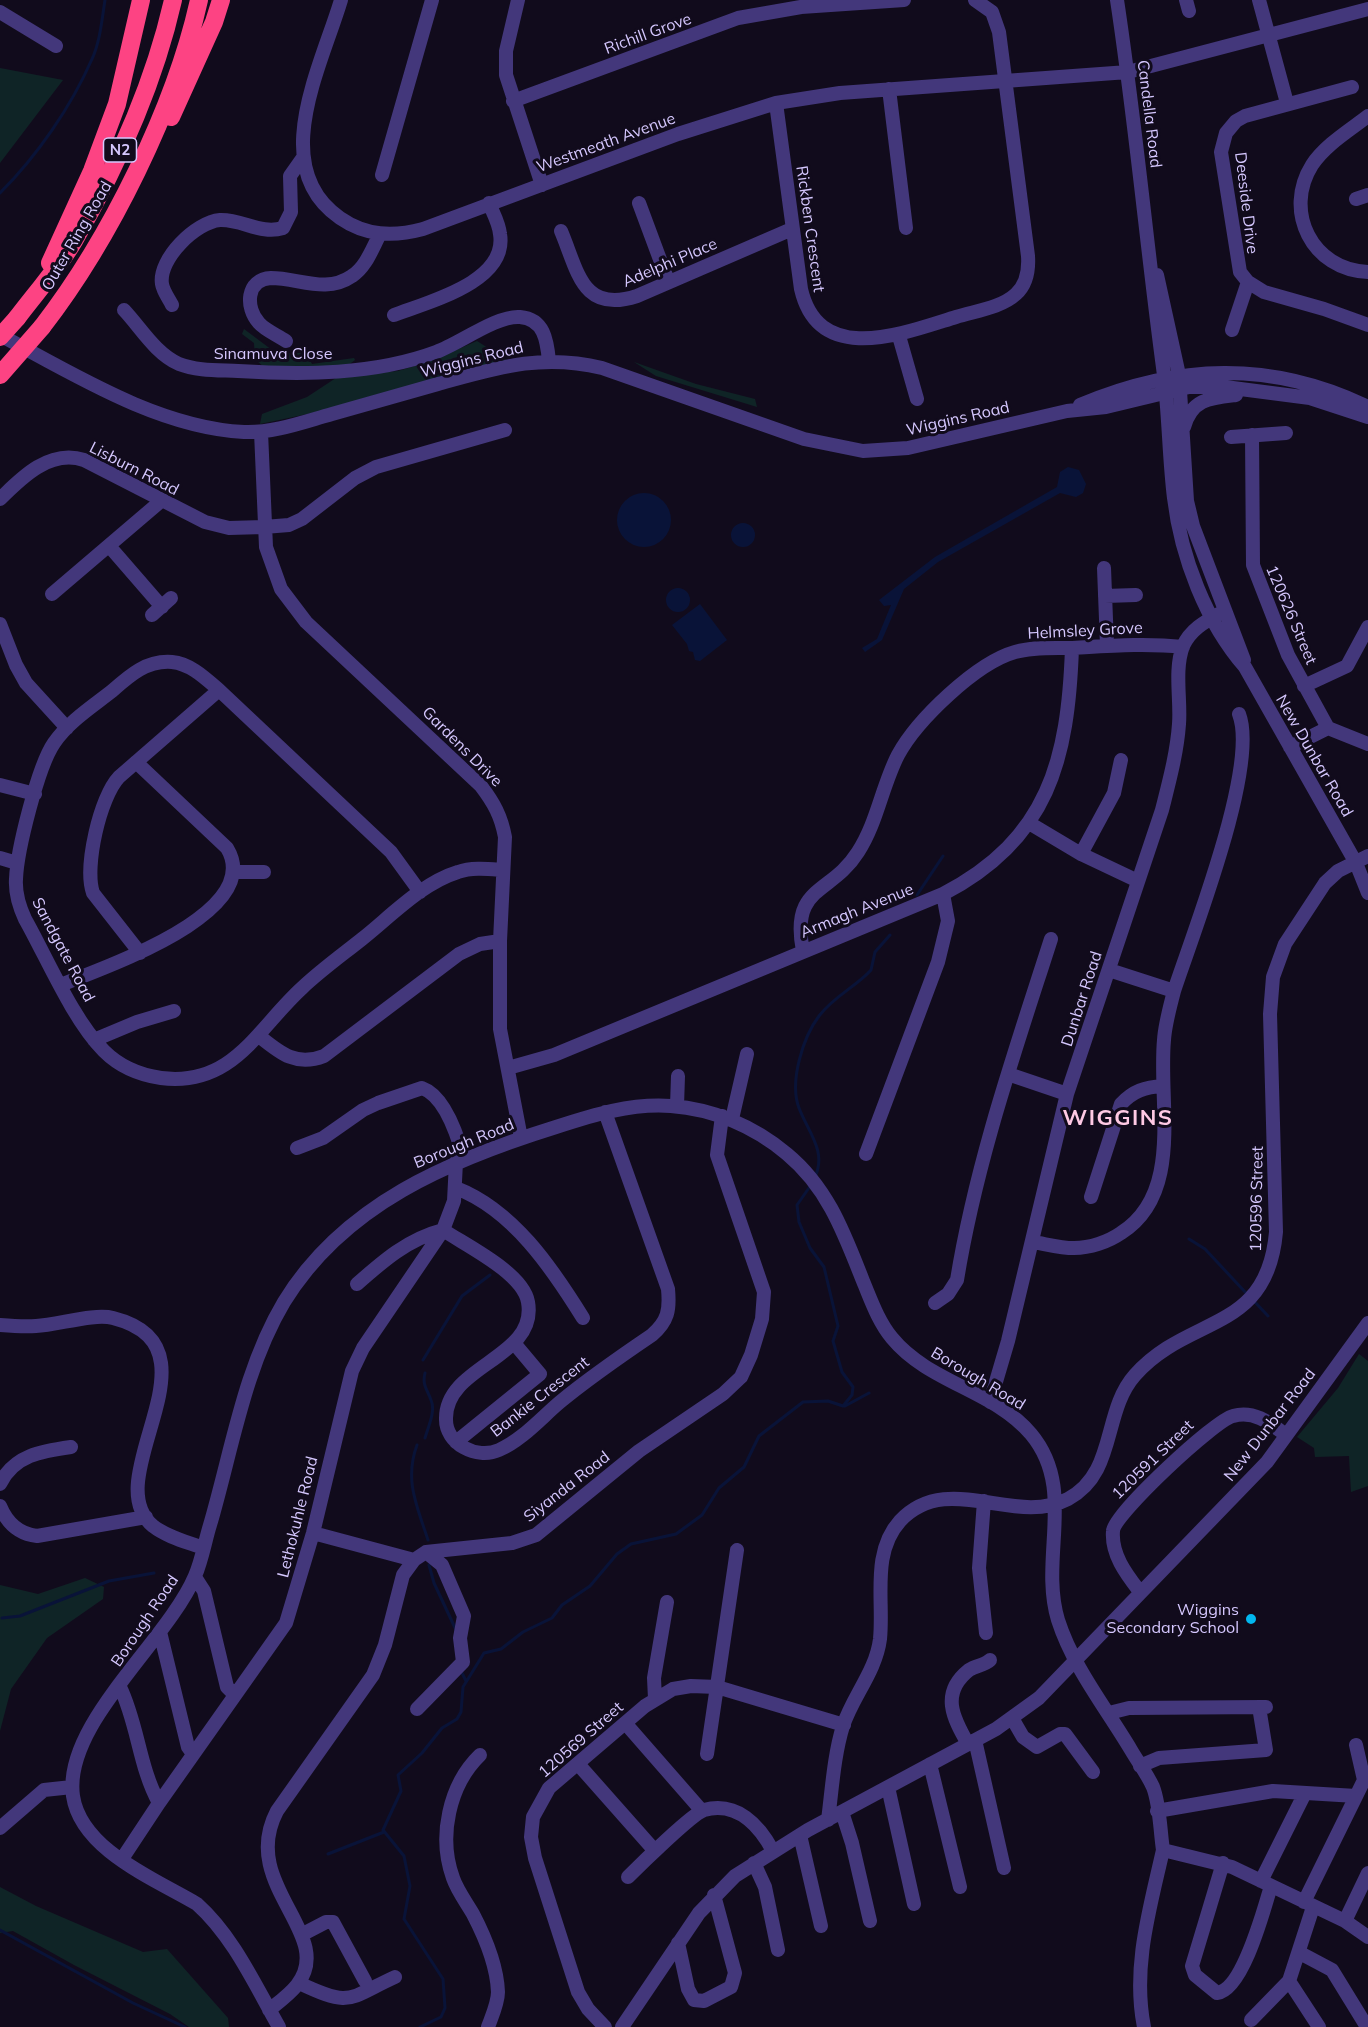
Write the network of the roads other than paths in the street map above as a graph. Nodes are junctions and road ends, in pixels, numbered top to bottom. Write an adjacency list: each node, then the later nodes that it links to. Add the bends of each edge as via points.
1 (141, 0): 38 (highway, via 117,104)
2 (173, 0): 38 (highway, Outer Ring Road / N2, via 158,55 130,129 73,242)
3 (199, 0): 29 (highway, Outer Ring Road / N2, via 181,62)
4 (221, 0): 29 (highway, via 196,64 147,167)
5 (341, 0): 24 (street, Westmeath Avenue, via 302,133)
6 (432, 0): 25 (street)
7 (518, 0): 20 (street, via 506,51 506,75)
8 (904, 0): 20 (street, Richill Grove, via 801,7 738,18)
9 (975, 0): 17 (street, via 992,12 995,20)
10 (1117, 0): 16 (street, Candella Road)
11 (1259, 0): 14 (street)
12 (1368, 9): 14 (street, Westmeath Avenue)
13 (0, 12): 15 (street)
14 (1269, 34): 16 (street, Westmeath Avenue); 22 (street)
15 (56, 46)
16 (1128, 72): 17 (street, Westmeath Avenue); 33 (street, Candella Road)
17 (1004, 81): 19 (street, Westmeath Avenue); 45 (street, Rickben Crescent, via 1027,247 1027,276 1015,295 1004,302)
18 (1352, 87): 22 (street, Deeside Drive)
19 (889, 89): 21 (street, Westmeath Avenue); 30 (street)
20 (513, 101): 26 (street)
21 (776, 103): 26 (street, Westmeath Avenue, via 678,134); 31 (street, Rickben Crescent)
22 (1287, 103): 37 (street, Deeside Drive, via 1236,121 1223,141 1236,261)
23 (1368, 116): 35 (street, via 1313,163 1305,179 1300,207 1306,234 1320,253 1346,267)
24 (302, 159): 34 (street, Westmeath Avenue, via 315,195 328,210 349,225); 39 (street, via 290,177 291,212 283,228 263,231 230,221 211,222 168,258 162,286)
25 (382, 175)
26 (542, 185): 27 (street, Westmeath Avenue)
27 (489, 203): 34 (street, Westmeath Avenue, via 423,229); 41 (street, via 501,235 494,263 484,274 455,291)
28 (639, 203): 36 (street)
29 (119, 206): 48 (highway, Outer Ring Road / N2, bridge, via 72,288)
30 (906, 228)
31 (792, 229): 36 (street, Adelphi Place); 45 (street, Rickben Crescent, via 805,306 819,324 864,339)
32 (561, 231): 36 (street, Adelphi Place, via 591,295 614,302)
33 (1147, 232): 49 (street, Candella Road); 50 (street, Candella Road)
34 (380, 234): 46 (street, via 363,266 351,277 324,285 270,278 252,288 248,298 250,310 259,323)
35 (1368, 272)
36 (668, 281)
37 (1248, 282): 42 (street, via 1264,292); 43 (street)
38 (40, 287): 44 (highway, Outer Ring Road / N2, bridge)
39 (172, 305)
40 (124, 310): 47 (street, Sinamuva Close, via 170,358 206,370 290,374 401,363 438,352 511,317 528,319 542,328)
41 (394, 315)
42 (1368, 326)
43 (1232, 330)
44 (0, 336): 58 (street, Wiggins Road, via 93,385 162,413 220,429)
45 (899, 336): 53 (street)
46 (286, 340)
47 (549, 361): 55 (street, Wiggins Road, via 602,368 804,439 862,452 908,448); 58 (street, Wiggins Road, via 510,364)
48 (0, 375)
49 (1164, 378): 50 (street, Wiggins Road); 51 (street, Candella Road); 55 (street, Wiggins Road, via 1104,395)
50 (1180, 382): 51 (street, Wiggins Road); 52 (street, Wiggins Road); 54 (street, Wiggins Road, via 1226,372 1285,378 1335,392); 59 (street)
51 (1165, 392): 55 (street, Wiggins Road, via 1106,407); 72 (street, via 1178,518 1195,580)
52 (1267, 392): 56 (street, Wiggins Road, via 1310,399); 59 (street, via 1202,400 1190,411)
53 (917, 399)
54 (1368, 407)
55 (1067, 411)
56 (1368, 417)
57 (505, 430): 65 (street, Lisburn Road, via 376,467 355,478 302,519 289,525)
58 (261, 432): 65 (street, Gardens Drive)
59 (1183, 432): 72 (street, via 1187,501)
60 (1286, 433): 61 (street)
61 (1252, 435): 62 (street); 78 (street, 120626 Street, via 1252,565 1273,622)
62 (1231, 437)
63 (0, 499): 64 (street, Lisburn Road, via 30,473 64,456 84,460)
64 (161, 501): 65 (street, Lisburn Road, via 216,526); 66 (street)
65 (264, 527): 94 (street, Gardens Drive, via 273,572 299,614 482,786 496,806 505,837)
66 (110, 547): 68 (street); 71 (street)
67 (1104, 568): 70 (street)
68 (52, 594)
69 (1136, 595): 70 (street)
70 (1105, 596): 75 (street)
71 (161, 606)
72 (1218, 614): 76 (street, via 1191,633); 84 (street, New Dunbar Road, via 1233,654)
73 (1368, 627): 78 (street, via 1347,666)
74 (2, 633): 81 (street, via 26,683)
75 (1107, 645): 76 (street, Helmsley Grove); 77 (street, Helmsley Grove)
76 (1183, 647): 97 (street, Dunbar Road, via 1172,772)
77 (1072, 648): 89 (street, Armagh Avenue, via 1061,750); 103 (street, Helmsley Grove, via 1026,650 1005,656 945,698 918,725 892,768 857,854 805,904 800,923)
78 (1304, 686): 82 (street, 120626 Street)
79 (219, 690): 81 (street, Sandgate Road, via 184,665 153,664 136,670); 86 (street); 98 (street, Sandgate Road, via 391,852)
80 (1239, 714): 107 (street, via 1245,735 1233,806)
81 (67, 728): 88 (street, Sandgate Road, via 50,749)
82 (1329, 728): 83 (street); 84 (street)
83 (1368, 744)
84 (1290, 747): 92 (street, New Dunbar Road)
85 (1121, 760): 90 (street, via 1114,793)
86 (136, 762): 95 (street, via 218,837 232,857); 104 (street, via 108,793 89,875 93,893)
87 (0, 785): 88 (street)
88 (35, 794): 93 (street, Sandgate Road)
89 (1029, 823): 90 (street); 100 (street, Armagh Avenue, via 985,870)
90 (1081, 854): 97 (street)
91 (0, 858): 93 (street)
92 (1362, 860): 99 (street, New Dunbar Road); 140 (street, 120596 Street, via 1331,876 1315,896 1285,944 1273,977 1270,1014 1276,1232 1263,1283 1251,1300 1235,1312 1162,1353 1134,1376 1119,1402 1098,1471 1083,1489)
93 (17, 863): 106 (street, Sandgate Road, via 18,903)
94 (503, 870): 98 (street, Sandgate Road, via 457,872); 102 (street, Gardens Drive)
95 (235, 872): 96 (street); 104 (street, via 217,902 167,941)
96 (264, 872)
97 (1138, 881): 105 (street, Dunbar Road)
98 (420, 892): 109 (street, Sandgate Road, via 303,987)
99 (1368, 893)
100 (943, 894): 103 (street, Armagh Avenue); 122 (street, via 948,921 938,962)
101 (1051, 939): 113 (street)
102 (500, 941): 109 (street, via 480,944 459,954 315,1060 290,1059); 112 (street, Gardens Drive, via 500,1029)
103 (803, 951): 112 (street, Armagh Avenue, via 554,1055)
104 (140, 953): 106 (street)
105 (1109, 970): 107 (street); 116 (street, Dunbar Road)
106 (61, 985): 110 (street, Sandgate Road)
107 (1174, 991): 115 (street, via 1164,1040)
108 (174, 1011): 110 (street)
109 (260, 1036): 110 (street, Sandgate Road, via 234,1060 212,1072 169,1079 125,1067)
110 (94, 1040)
111 (747, 1054): 119 (street, Siyanda Road)
112 (508, 1068): 120 (street, Gardens Drive)
113 (1008, 1074): 116 (street); 129 (street, via 978,1177 957,1280 948,1294)
114 (678, 1076): 117 (street)
115 (1163, 1086): 125 (street, via 1141,1089 1121,1104); 127 (street, via 1164,1144 1159,1185 1144,1214 1132,1226 1094,1245 1074,1248)
116 (1067, 1094): 127 (street, Dunbar Road)
117 (677, 1106): 118 (street, Borough Road, via 650,1105); 119 (street, Borough Road)
118 (605, 1112): 120 (street, Borough Road); 136 (street, Bankie Crescent, via 668,1289 669,1312 652,1335 503,1448 479,1453)
119 (727, 1118): 134 (street, Borough Road, via 783,1150 825,1197 891,1336 922,1365); 146 (street, Siyanda Road, via 717,1155 764,1292 762,1320 741,1377 723,1395 639,1451 536,1535 512,1543)
120 (521, 1138): 123 (street, Borough Road)
121 (297, 1148): 123 (street, Lethokuhle Road, via 323,1138 378,1103 422,1088 429,1090 447,1112 458,1138)
122 (866, 1154)
123 (460, 1160): 124 (street, Lethokuhle Road); 144 (street, Borough Road, via 422,1177 376,1206 312,1264 285,1302 262,1345 248,1386)
124 (456, 1188): 126 (street, Lethokuhle Road); 130 (street, via 502,1214 552,1269)
125 (1091, 1197)
126 (443, 1230): 128 (street, via 396,1251); 133 (street, via 510,1275 525,1291 528,1321); 143 (street, Lethokuhle Road, via 357,1358)
127 (1033, 1242): 134 (street, Dunbar Road)
128 (357, 1284)
129 (934, 1303)
130 (583, 1318)
131 (1368, 1323): 135 (street, New Dunbar Road)
132 (0, 1325): 142 (street, via 36,1326 110,1317 138,1326 157,1348 164,1370 138,1486)
133 (514, 1343): 136 (street, via 466,1382 450,1401 447,1428); 136 (street, via 540,1374)
134 (990, 1402): 140 (street, Borough Road, via 1026,1428 1044,1452 1054,1477)
135 (1286, 1435): 148 (street, New Dunbar Road, via 1244,1486); 148 (street, 120591 Street, via 1257,1417 1242,1414 1225,1418 1129,1506 1113,1528 1114,1548)
136 (456, 1442)
137 (71, 1447): 138 (street, via 29,1455 11,1467)
138 (0, 1484)
139 (984, 1501): 140 (street, via 1026,1506); 151 (street, via 979,1568); 162 (street, via 949,1497 927,1503 908,1514 892,1531 882,1562 881,1626 876,1656)
140 (1056, 1504): 153 (street, Borough Road, via 1054,1600)
141 (0, 1506): 142 (street, via 12,1526 37,1536)
142 (146, 1517): 144 (street, via 167,1534)
143 (312, 1533): 146 (street); 156 (street, Lethokuhle Road, via 286,1623)
144 (203, 1548): 147 (street, Borough Road)
145 (737, 1550): 155 (street)
146 (420, 1556): 158 (street, via 441,1565 464,1616 460,1638 463,1662); 200 (street, via 398,1587 373,1675 277,1811 268,1833 266,1855 270,1873)
147 (195, 1577): 150 (street, Borough Road); 156 (street, via 204,1591 227,1687)
148 (1140, 1592): 153 (street, New Dunbar Road)
149 (667, 1602): 157 (street, via 654,1678)
150 (160, 1632): 154 (street, Borough Road); 165 (street)
151 (986, 1633)
152 (990, 1660): 163 (street, via 971,1668 953,1693 952,1713)
153 (1076, 1661): 159 (street, Borough Road); 160 (street, New Dunbar Road, via 1039,1698)
154 (120, 1687): 172 (street, Borough Road, via 86,1735 75,1758); 176 (street, via 147,1779)
155 (717, 1687): 157 (street, 120569 Street, via 682,1687); 162 (street, 120569 Street); 166 (street)
156 (235, 1695): 165 (street, Lethokuhle Road)
157 (655, 1699): 161 (street, 120569 Street)
158 (417, 1708)
159 (1109, 1713): 170 (street, Borough Road); 170 (street, via 1130,1708 1263,1707 1266,1750 1159,1758)
160 (1011, 1718): 163 (street, New Dunbar Road); 171 (street, via 1023,1737 1037,1747 1065,1734)
161 (626, 1724): 168 (street, 120569 Street); 177 (street)
162 (844, 1725): 180 (street)
163 (972, 1742): 169 (street, New Dunbar Road); 189 (street)
164 (1356, 1745): 175 (street, via 1364,1780)
165 (193, 1754): 176 (street, Lethokuhle Road)
166 (707, 1754)
167 (480, 1755): 213 (street, via 465,1770 453,1794 446,1838 452,1878 474,1917 494,1968 498,1997)
168 (578, 1764): 184 (street); 214 (street, 120569 Street, via 549,1788 539,1802 533,1817 532,1846 578,1992)
169 (930, 1764): 173 (street, New Dunbar Road); 193 (street)
170 (1140, 1766): 178 (street, Borough Road, via 1154,1789)
171 (1093, 1772)
172 (72, 1787): 181 (street, via 44,1790); 186 (street, Borough Road, via 84,1826 100,1845)
173 (888, 1787): 179 (street, New Dunbar Road); 195 (street)
174 (1305, 1793): 175 (street); 178 (street, via 1263,1792); 192 (street)
175 (1356, 1796): 196 (street)
176 (159, 1803): 186 (street, Lethokuhle Road)
177 (702, 1811): 184 (street); 185 (street, via 725,1809 740,1813 759,1829)
178 (1157, 1811): 183 (street, Borough Road)
179 (842, 1812): 180 (street, New Dunbar Road); 197 (street)
180 (828, 1820): 182 (street, New Dunbar Road)
181 (0, 1828)
182 (800, 1835): 185 (street, New Dunbar Road); 199 (street)
183 (1163, 1850): 188 (street); 216 (street, via 1141,1952 1140,2006)
184 (655, 1851): 190 (street)
185 (773, 1851): 187 (street, New Dunbar Road)
186 (122, 1859): 209 (street, Borough Road, via 207,1913 228,1940)
187 (754, 1863): 194 (street, New Dunbar Road); 203 (street, via 765,1887)
188 (1223, 1863): 192 (street); 192 (street, via 1192,1966 1195,1975 1219,1994 1245,1963)
189 (1004, 1868)
190 (628, 1877)
191 (1367, 1877): 198 (street)
192 (1266, 1883): 196 (street)
193 (960, 1887)
194 (714, 1895): 202 (street, New Dunbar Road); 202 (street, via 735,1973 731,1987 704,2001 694,2000)
195 (914, 1904)
196 (1309, 1904): 198 (street); 204 (street)
197 (870, 1921)
198 (1345, 1921): 201 (street)
199 (822, 1926)
200 (303, 1934): 206 (street, via 322,1923 333,1922); 208 (street, via 306,1960)
201 (1368, 1937)
202 (678, 1943): 215 (street, New Dunbar Road)
203 (778, 1950)
204 (1300, 1953): 207 (street); 217 (street, via 1332,1970)
205 (395, 1977): 208 (street, via 346,1999)
206 (365, 1981)
207 (1288, 1981): 210 (street); 211 (street)
208 (299, 1983): 209 (street)
209 (269, 2010): 212 (street, Borough Road)
210 (1251, 2020)
211 (1314, 2025)
212 (279, 2027)
213 (488, 2027)
214 (605, 2027)
215 (622, 2027)
216 (1144, 2027)
217 (1366, 2027)

